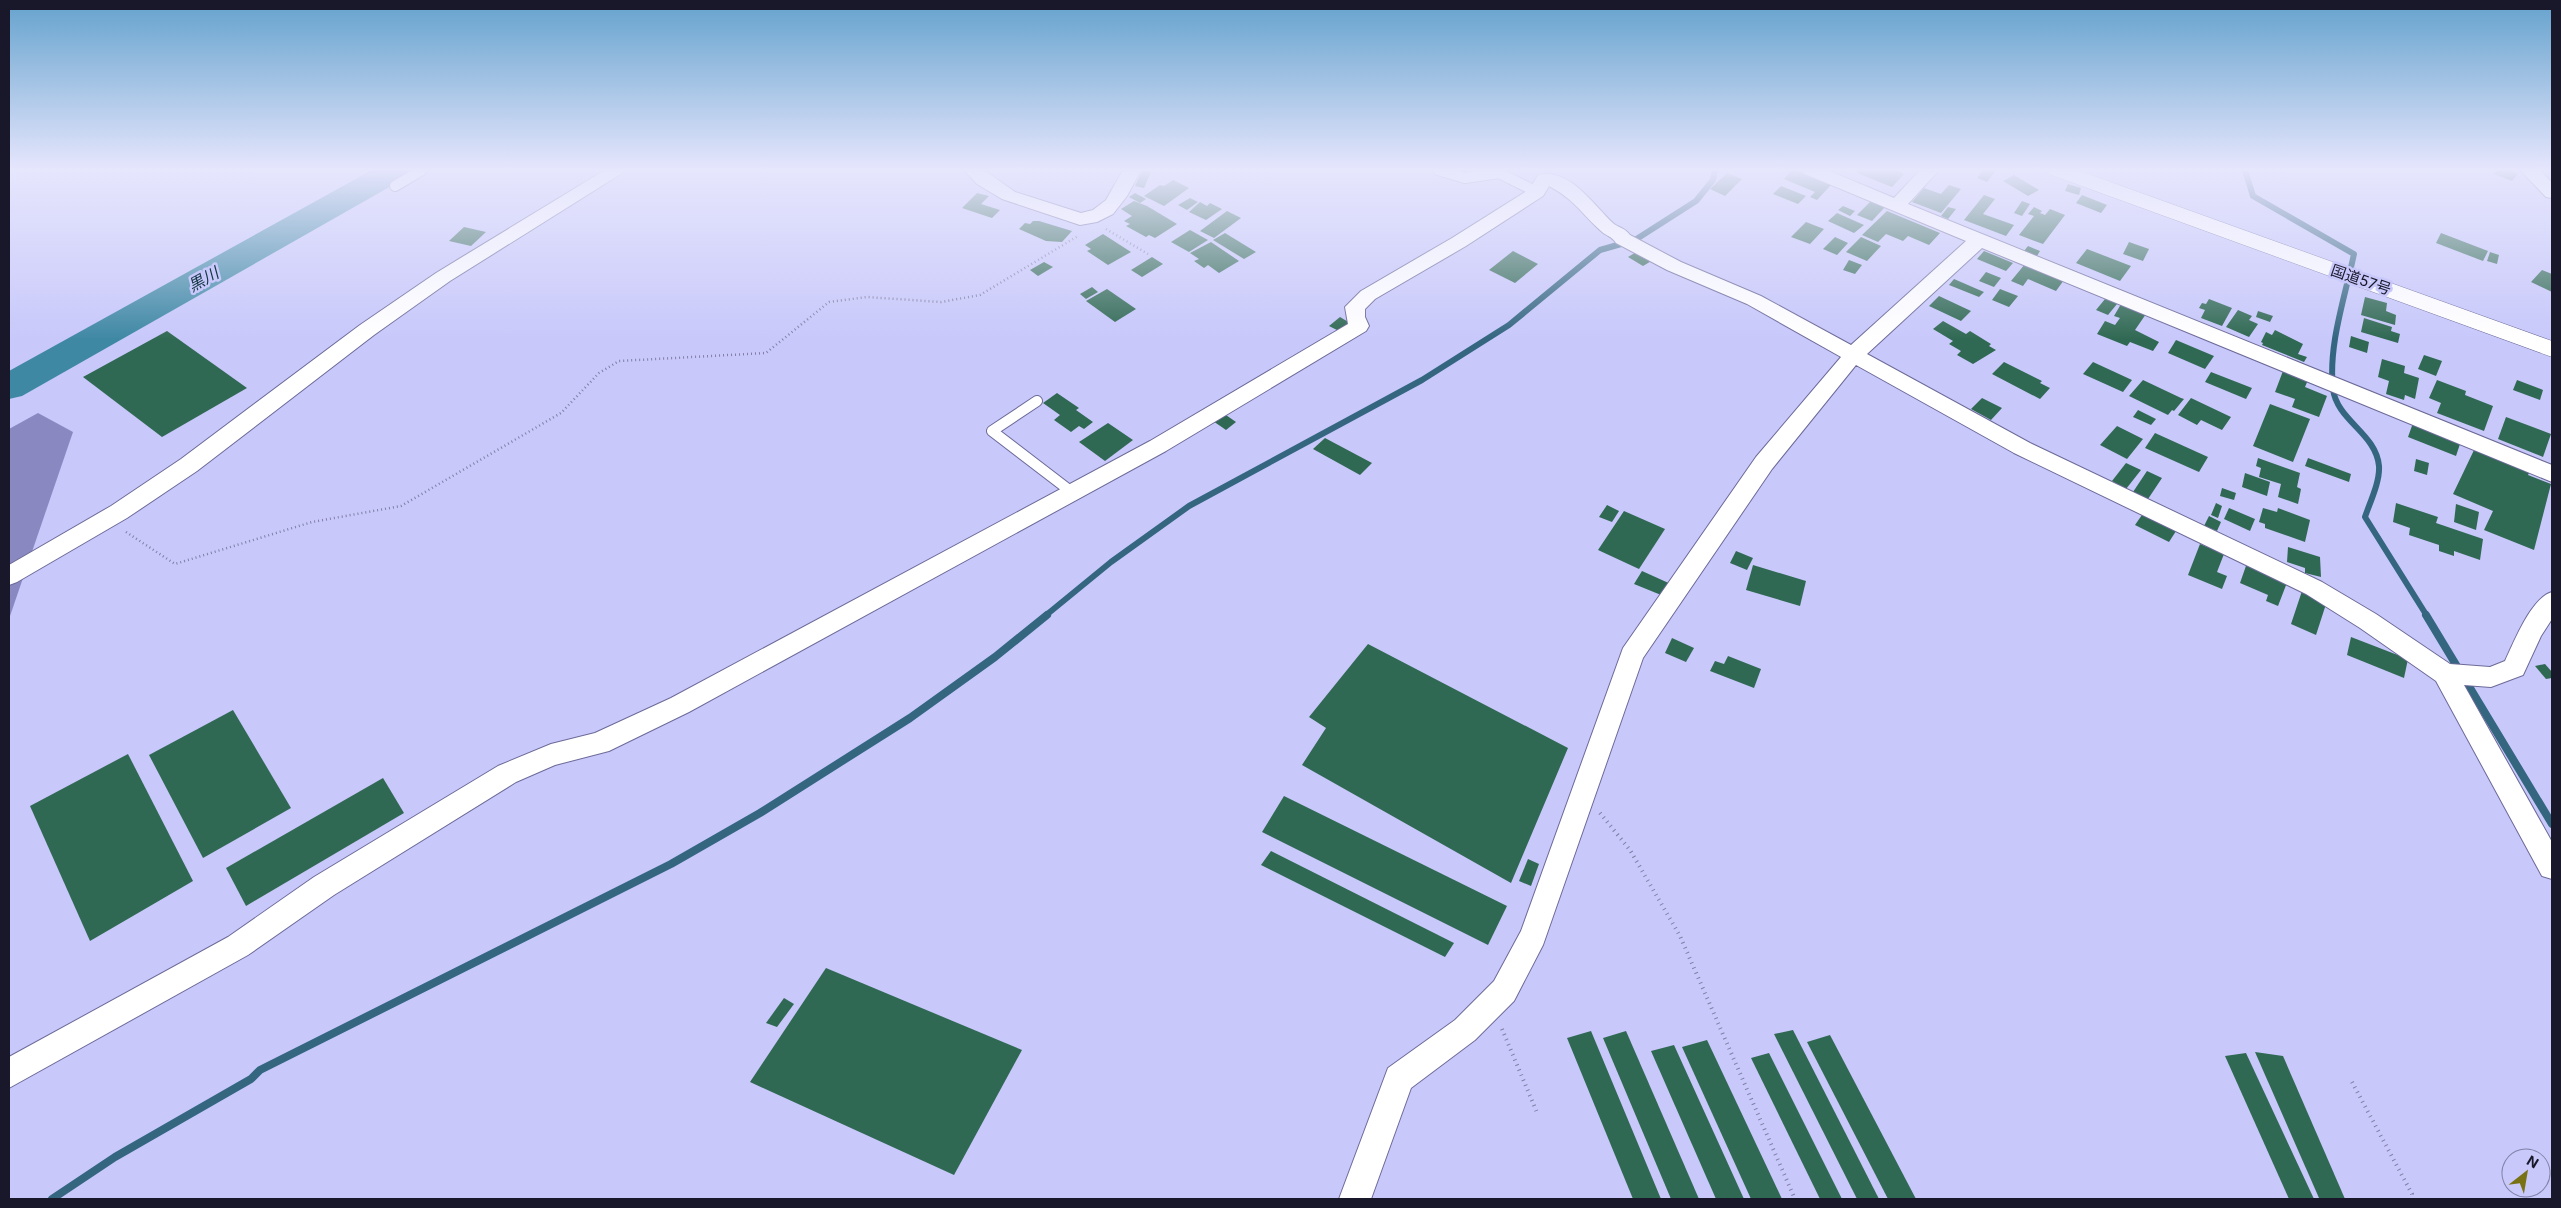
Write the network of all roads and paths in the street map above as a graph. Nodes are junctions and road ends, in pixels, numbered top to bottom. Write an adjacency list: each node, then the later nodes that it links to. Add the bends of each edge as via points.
1 (526, 226): 15 (street, via 443,277 189,464)
2 (1092, 226): 15 (path, via 980,295 941,302 866,297 829,302 766,353 619,361 599,373 561,413 401,506 312,522 175,564)
3 (1102, 226): 9 (path)
4 (1481, 226): 14 (street, via 1368,295 1355,307 1359,326)
5 (1607, 226): 11 (street, via 1623,239 1674,266 1754,300)
6 (1946, 226): 8 (street)
7 (2212, 226): 10 (highway, 国道57号)
8 (1979, 240): 11 (street); 13 (street)
9 (1148, 254)
10 (2552, 349)
11 (1854, 354): 18 (street, via 2022,448 2314,588); 19 (street, via 1764,463 1632,655)
12 (1037, 400): 14 (lane, via 992,431)
13 (2552, 474)
14 (1073, 493): 22 (street, via 680,705 600,743 551,755 507,774 324,886 238,946)
15 (106, 519): 16 (street)
16 (9, 576)
17 (2552, 601): 18 (street, via 2531,631 2514,668 2491,677)
18 (2448, 675): 20 (street)
19 (1584, 793): 21 (street, via 1533,936 1504,991); 26 (path, via 1630,850 1680,936)
20 (2552, 867)
21 (1492, 1003): 24 (path); 25 (street, via 1465,1030 1399,1078)
22 (9, 1073)
23 (2352, 1082): 27 (path)
24 (1538, 1115)
25 (1355, 1199)
26 (1795, 1199)
27 (2412, 1199)

